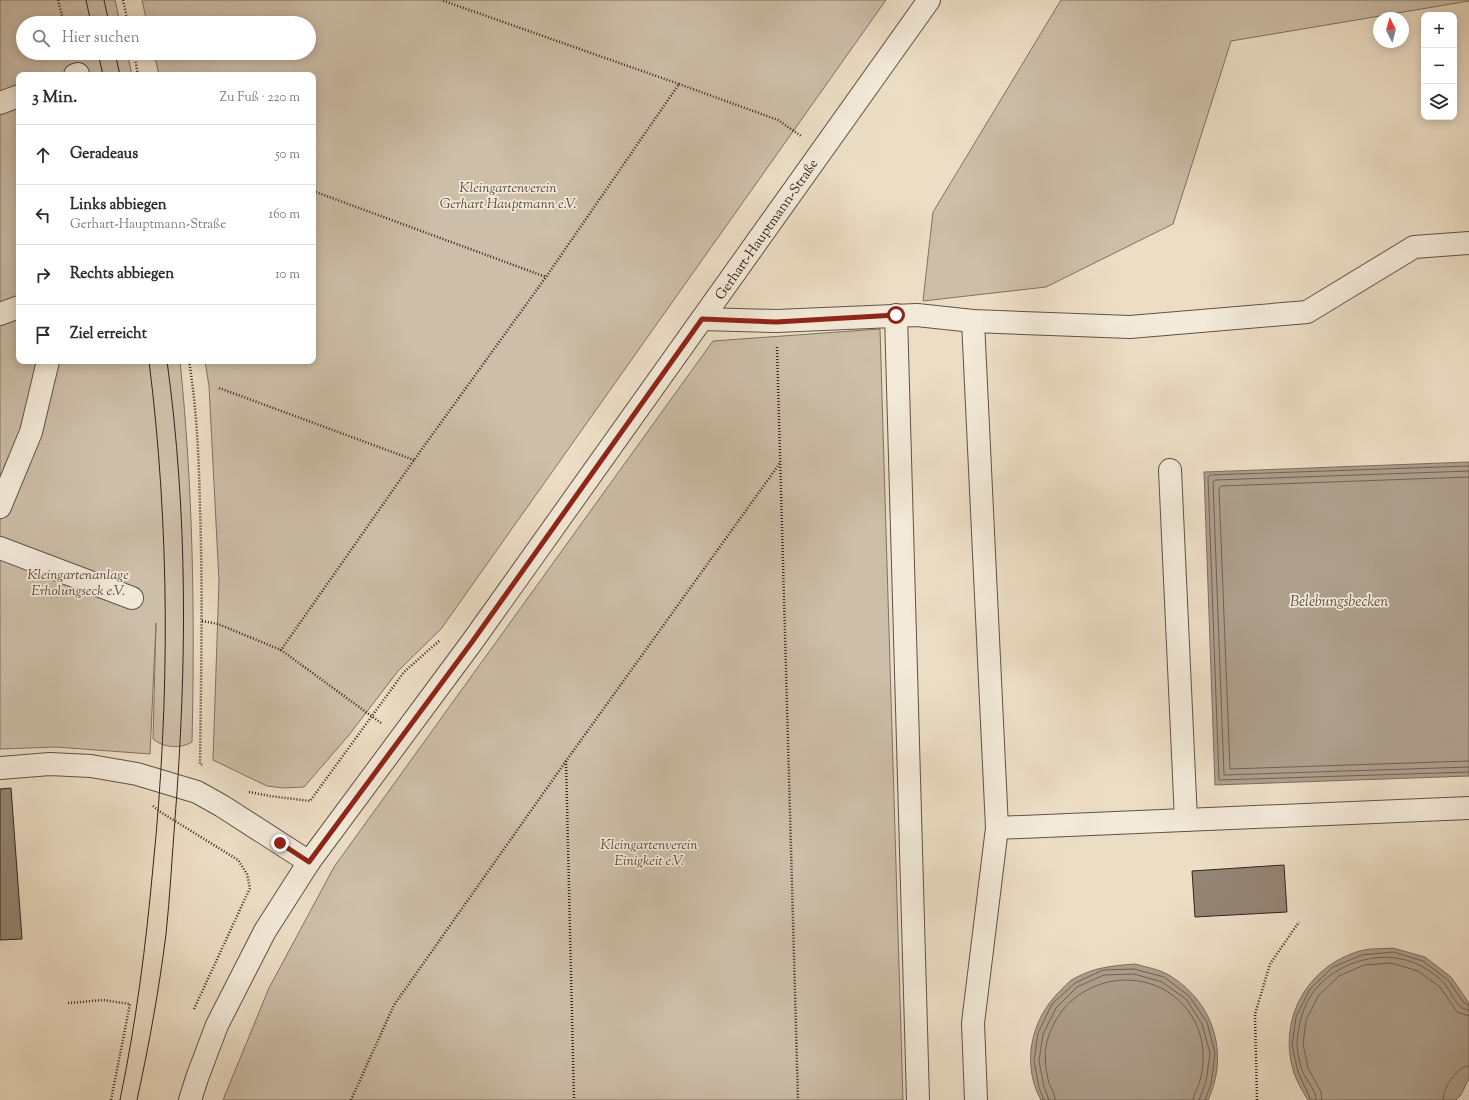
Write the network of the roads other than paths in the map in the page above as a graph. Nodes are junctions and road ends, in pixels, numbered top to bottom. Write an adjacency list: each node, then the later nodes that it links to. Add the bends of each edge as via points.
1 (929, 0): 8 (street, Gerhart-Hauptmann-Straße)
2 (16, 97): 3 (street)
3 (0, 103)
4 (1469, 243): 9 (street, via 1414,246 1308,312 1130,327)
5 (16, 308): 6 (street)
6 (0, 314)
7 (896, 315): 8 (street, via 776,322); 9 (street); 21 (street)
8 (702, 319): 19 (street, Gerhart-Hauptmann-Straße, via 472,642)
9 (973, 321): 18 (street)
10 (47, 364): 12 (street, via 31,432)
11 (1170, 470): 17 (street)
12 (0, 506)
13 (0, 548): 14 (street)
14 (132, 598)
15 (0, 768): 19 (street, via 50,764 91,766 137,774 197,792)
16 (1469, 808): 17 (street)
17 (1186, 820): 18 (street)
18 (997, 828): 22 (street, via 973,1023)
19 (309, 862): 20 (street, Gerhart-Hauptmann-Straße, via 265,931 217,1026)
20 (190, 1100)
21 (918, 1100)
22 (976, 1100)

